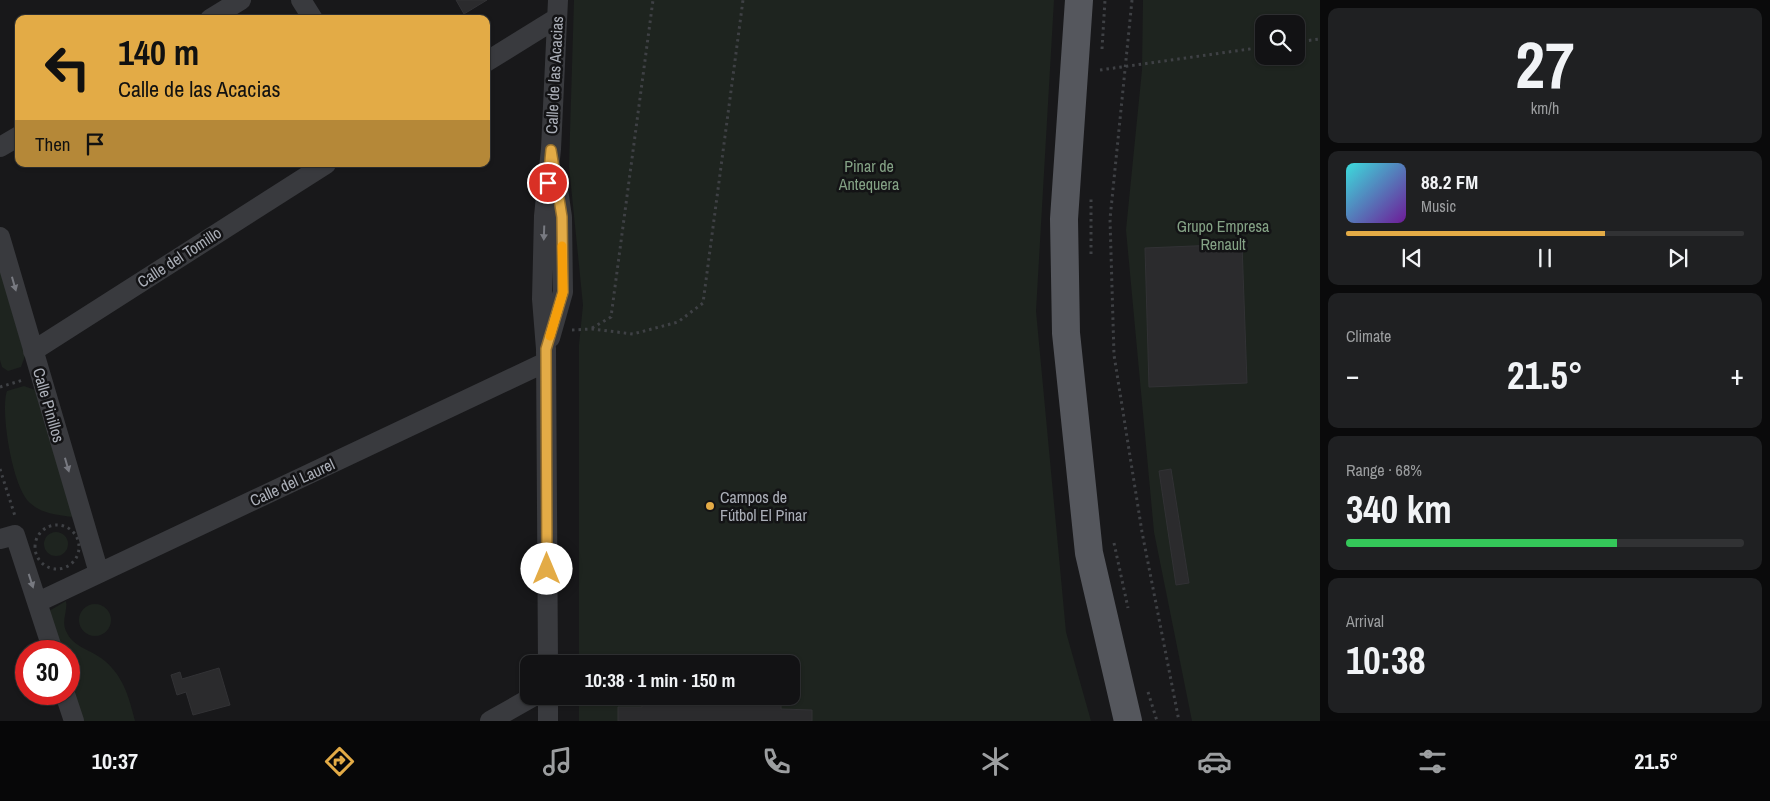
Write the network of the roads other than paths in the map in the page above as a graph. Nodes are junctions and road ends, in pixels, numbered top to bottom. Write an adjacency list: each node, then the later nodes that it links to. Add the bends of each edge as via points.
1 (240, 0): 5 (street)
2 (302, 0): 6 (street)
3 (1079, 0): 25 (main road, via 1064,219 1066,333 1089,554)
4 (557, 9): 7 (street); 13 (street, Calle de las Acacias, via 551,150 544,216 542,300)
5 (216, 15)
6 (311, 15)
7 (490, 59)
8 (15, 138): 9 (street)
9 (0, 147)
10 (321, 167): 12 (street, Calle del Tomillo)
11 (0, 237): 12 (street, Calle Pinillos, one-way to 12)
12 (33, 351): 15 (street, Calle Pinillos, one-way to 15)
13 (546, 355): 15 (street, Calle del Laurel); 18 (street, Calle de las Acacias)
14 (17, 531): 16 (street, one-way to 16)
15 (98, 573): 16 (street, Calle del Laurel)
16 (38, 602): 17 (street)
17 (50, 640)
18 (548, 655)
19 (520, 704): 23 (street)
20 (69, 705): 22 (street)
21 (548, 705): 24 (street)
22 (74, 721)
23 (490, 721)
24 (548, 721)
25 (1128, 721)

